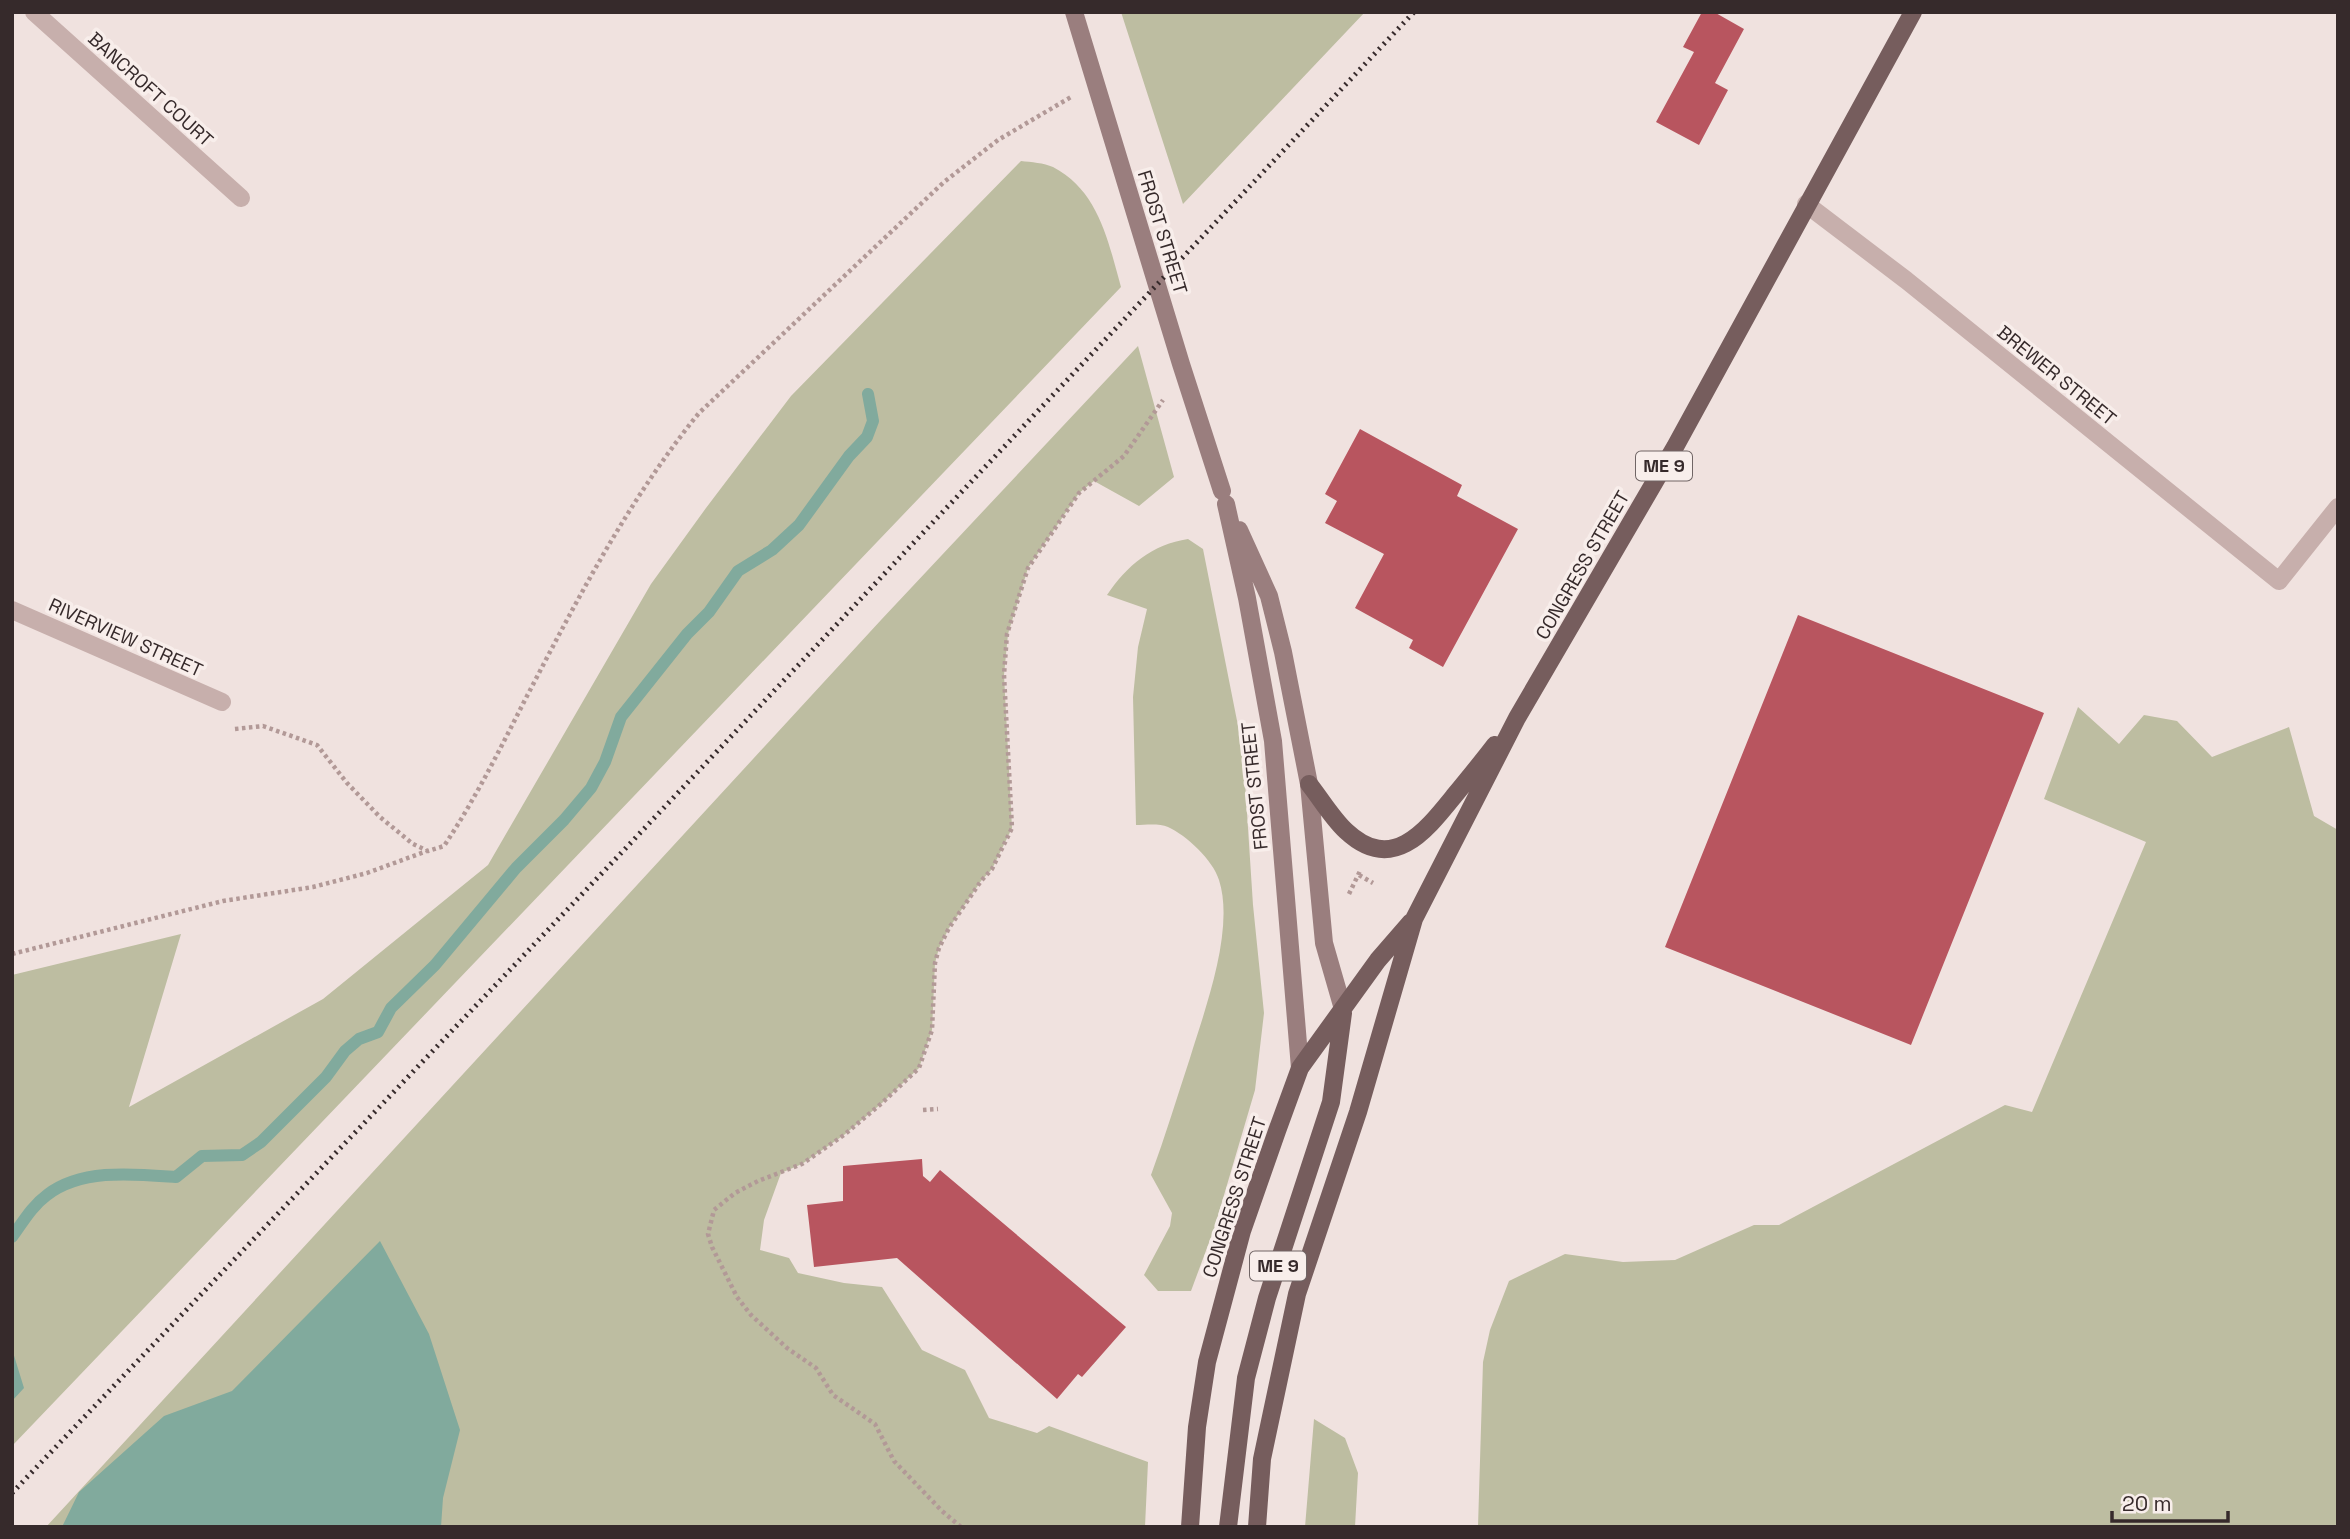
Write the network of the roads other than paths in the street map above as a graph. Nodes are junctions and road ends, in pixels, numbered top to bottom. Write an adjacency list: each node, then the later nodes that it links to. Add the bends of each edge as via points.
1 (34, 12): 4 (street, BANCROFT COURT)
2 (1074, 12): 6 (street, FROST STREET)
3 (1913, 12): 5 (main road, CONGRESS STREET / ME 9)
4 (241, 198)
5 (1806, 204): 7 (street, BREWER STREET, via 2279,581); 10 (main road, CONGRESS STREET / ME 9, via 1675,447)
6 (1224, 498): 11 (street, FROST STREET, via 1269,596); 14 (street, FROST STREET, via 1273,741)
7 (2338, 506)
8 (12, 610): 9 (street, RIVERVIEW STREET)
9 (222, 702)
10 (1517, 718): 11 (main road, via 1426,831 1408,844 1382,850 1368,846 1346,831); 12 (main road, CONGRESS STREET / ME 9)
11 (1309, 784): 13 (street, FROST STREET, via 1324,943)
12 (1414, 919): 13 (main road, CONGRESS STREET / ME 9); 17 (main road, CONGRESS STREET / ME 9, via 1362,1099 1297,1294 1262,1458)
13 (1343, 1009): 14 (main road, CONGRESS STREET / ME 9); 16 (main road, ME 9, via 1331,1102 1246,1378)
14 (1300, 1068): 15 (main road, CONGRESS STREET / ME 9, via 1242,1231 1208,1362 1197,1427)
15 (1190, 1527)
16 (1228, 1527)
17 (1257, 1527)

